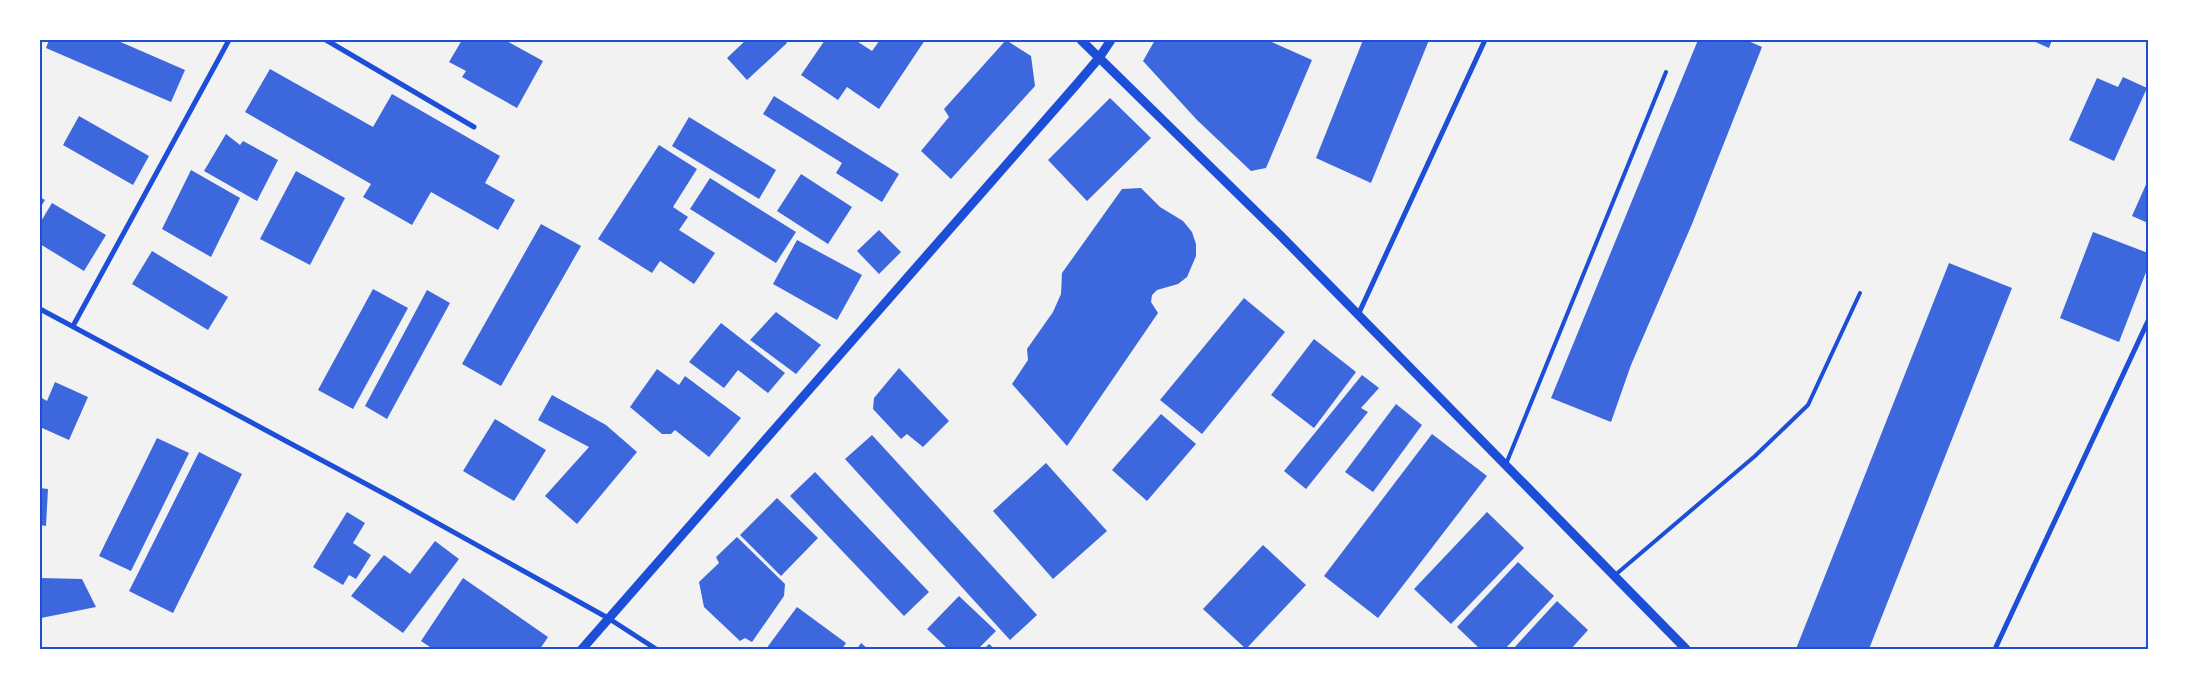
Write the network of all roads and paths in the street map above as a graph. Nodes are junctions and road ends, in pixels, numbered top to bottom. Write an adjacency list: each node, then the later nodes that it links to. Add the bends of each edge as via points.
1 (228, 40): 13 (street)
2 (326, 40): 8 (street)
3 (1081, 40): 6 (street)
4 (1111, 40): 6 (street)
5 (1485, 40): 11 (street)
6 (1099, 58): 11 (street); 16 (street)
7 (1666, 72): 14 (lane)
8 (474, 128)
9 (1860, 293): 15 (lane, via 1808,405 1755,456)
10 (40, 309): 13 (street)
11 (1358, 315): 14 (street)
12 (2148, 321): 20 (street)
13 (73, 326): 16 (street)
14 (1506, 464): 15 (street)
15 (1614, 576): 19 (street)
16 (608, 618): 17 (street); 18 (street)
17 (582, 649)
18 (656, 649)
19 (1686, 649)
20 (1995, 649)

